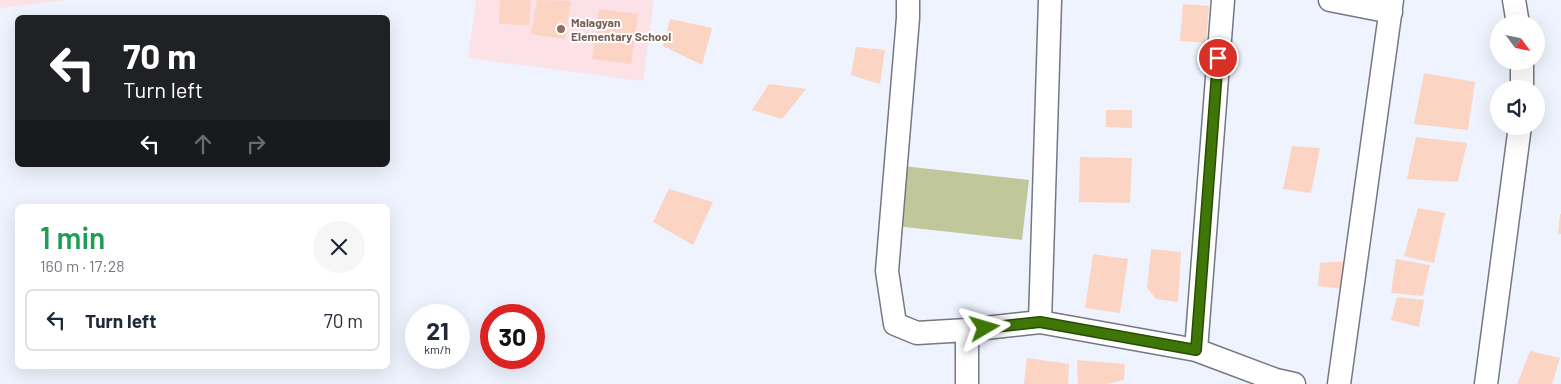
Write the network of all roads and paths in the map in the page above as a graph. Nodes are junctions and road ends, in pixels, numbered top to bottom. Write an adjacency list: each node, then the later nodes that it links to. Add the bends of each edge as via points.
1 (908, 0): 10 (street, via 887,271 895,324 917,333)
2 (1050, 0): 9 (street)
3 (1223, 0): 11 (street)
4 (1330, 0): 6 (street)
5 (1514, 0): 7 (street)
6 (1392, 6): 14 (street)
7 (1516, 15)
8 (1519, 135): 15 (street)
9 (1040, 322): 10 (street); 11 (street)
10 (967, 330): 12 (street)
11 (1196, 350): 13 (street)
12 (968, 384)
13 (1294, 384)
14 (1339, 384)
15 (1486, 384)

